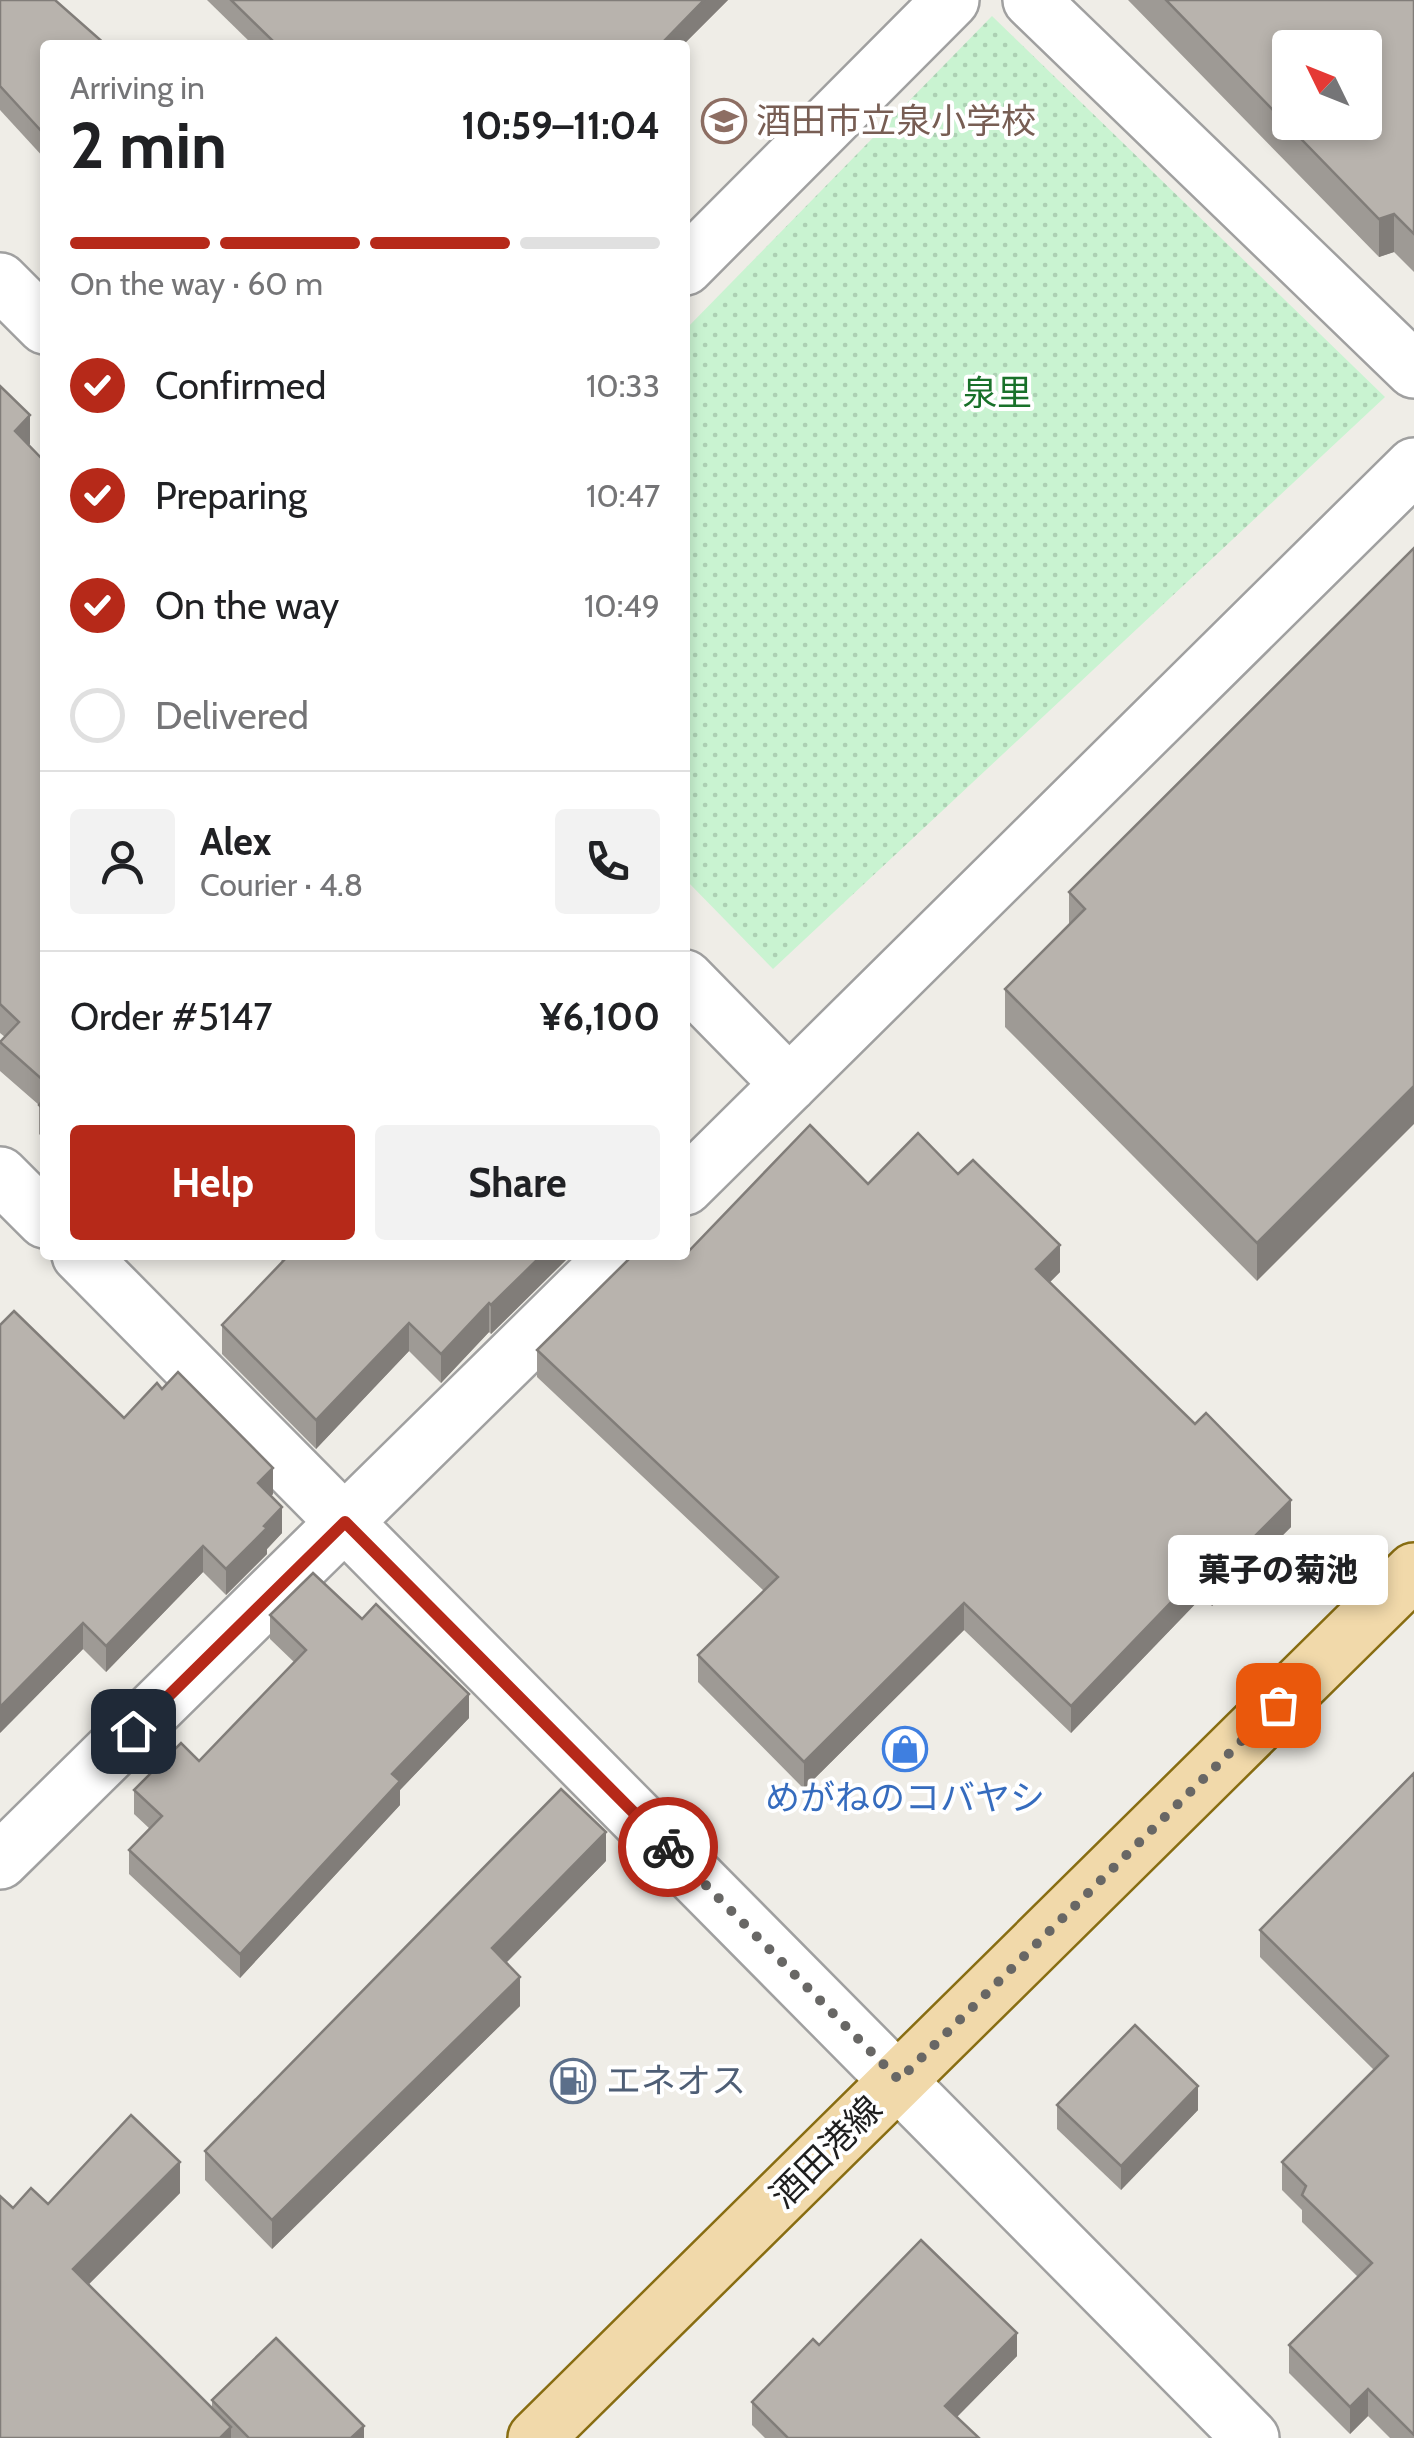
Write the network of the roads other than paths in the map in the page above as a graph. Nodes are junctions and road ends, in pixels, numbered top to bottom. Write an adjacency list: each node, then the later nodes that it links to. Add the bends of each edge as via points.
1 (952, 0): 3 (street)
2 (1032, 0): 6 (street)
3 (690, 262)
4 (0, 281): 5 (street)
5 (40, 321)
6 (1414, 370)
7 (1414, 466): 9 (street)
8 (690, 983): 9 (street)
9 (789, 1084): 11 (street)
10 (0, 1175): 12 (street)
11 (690, 1182)
12 (40, 1215)
13 (85, 1260): 15 (street)
14 (611, 1260): 15 (street)
15 (345, 1522): 17 (street); 18 (street)
16 (1414, 1572): 18 (main road, 酒田港線)
17 (0, 1861)
18 (899, 2080): 19 (main road, 酒田港線); 20 (street)
19 (536, 2438)
20 (1251, 2438)

